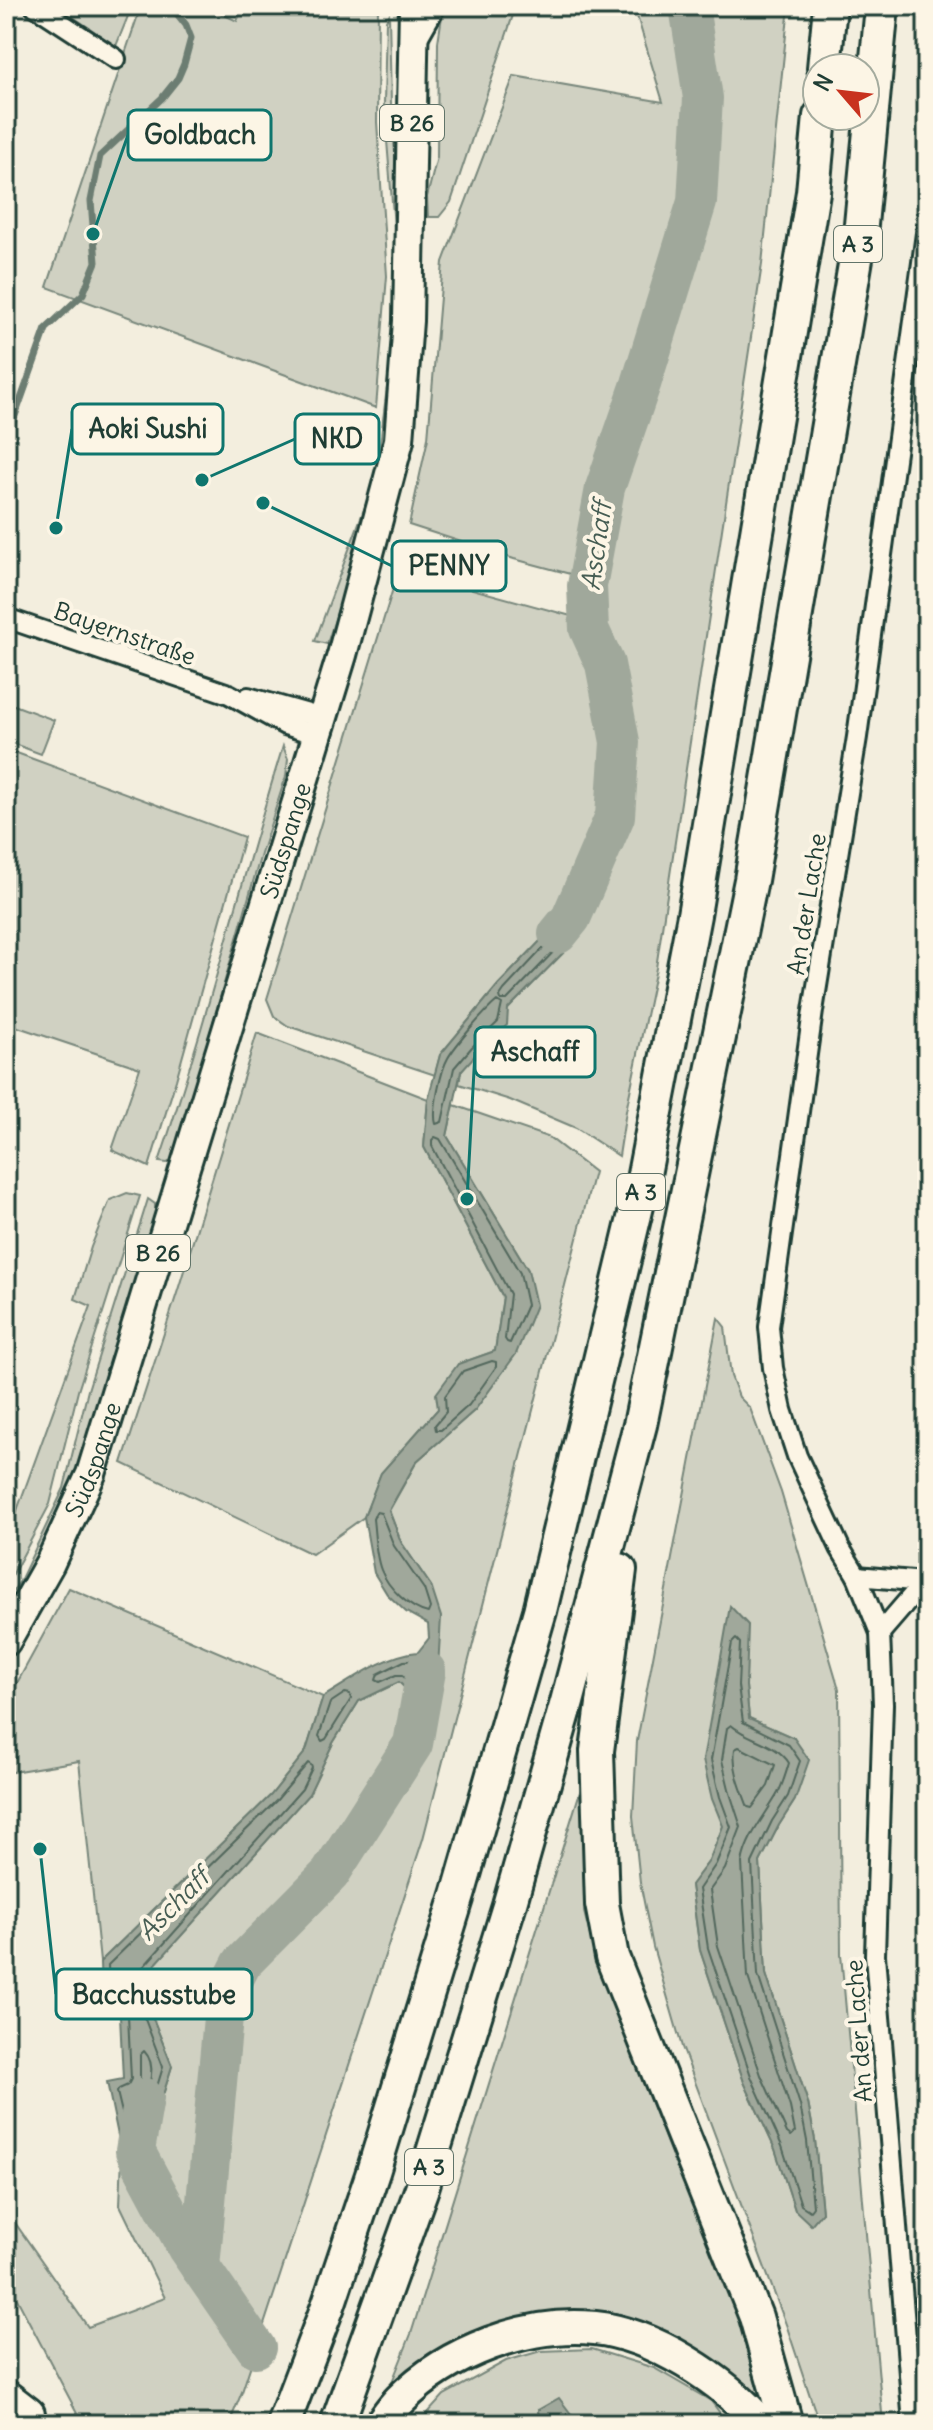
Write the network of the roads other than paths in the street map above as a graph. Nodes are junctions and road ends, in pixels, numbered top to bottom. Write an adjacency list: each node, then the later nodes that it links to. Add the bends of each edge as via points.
1 (35, 6): 8 (street)
2 (414, 6): 6 (main road, Südspange / B 26)
3 (436, 6): 6 (street)
4 (830, 6): 7 (highway)
5 (882, 6): 13 (highway, A 3, via 860,235 751,880)
6 (413, 47): 12 (main road, Südspange / B 26, via 408,321 399,440)
7 (826, 52)
8 (116, 59)
9 (819, 132): 19 (highway, A 3, via 694,915 642,1185 540,1611 463,1877 373,2172)
10 (927, 226): 14 (street, An der Lache, via 769,1327 782,1410 797,1456)
11 (6, 618): 12 (street, Bayernstraße, via 229,694 258,699)
12 (320, 727): 16 (main road, Südspange / B 26, via 91,1474)
13 (640, 1425): 20 (highway, A 3, via 509,1906 422,2188); 23 (highway, via 597,1751 602,1904 612,1957 756,2317)
14 (857, 1576): 15 (street, An der Lache); 15 (street, via 924,1582)
15 (880, 1633): 24 (street, An der Lache, via 883,1704 875,1955)
16 (6, 1641)
17 (6, 2375): 18 (main road)
18 (22, 2412)
19 (283, 2424)
20 (337, 2424)
21 (381, 2424): 22 (highway, via 399,2400 455,2358 487,2344 558,2328 596,2328 672,2352)
22 (761, 2424)
23 (786, 2424)
24 (913, 2424)

